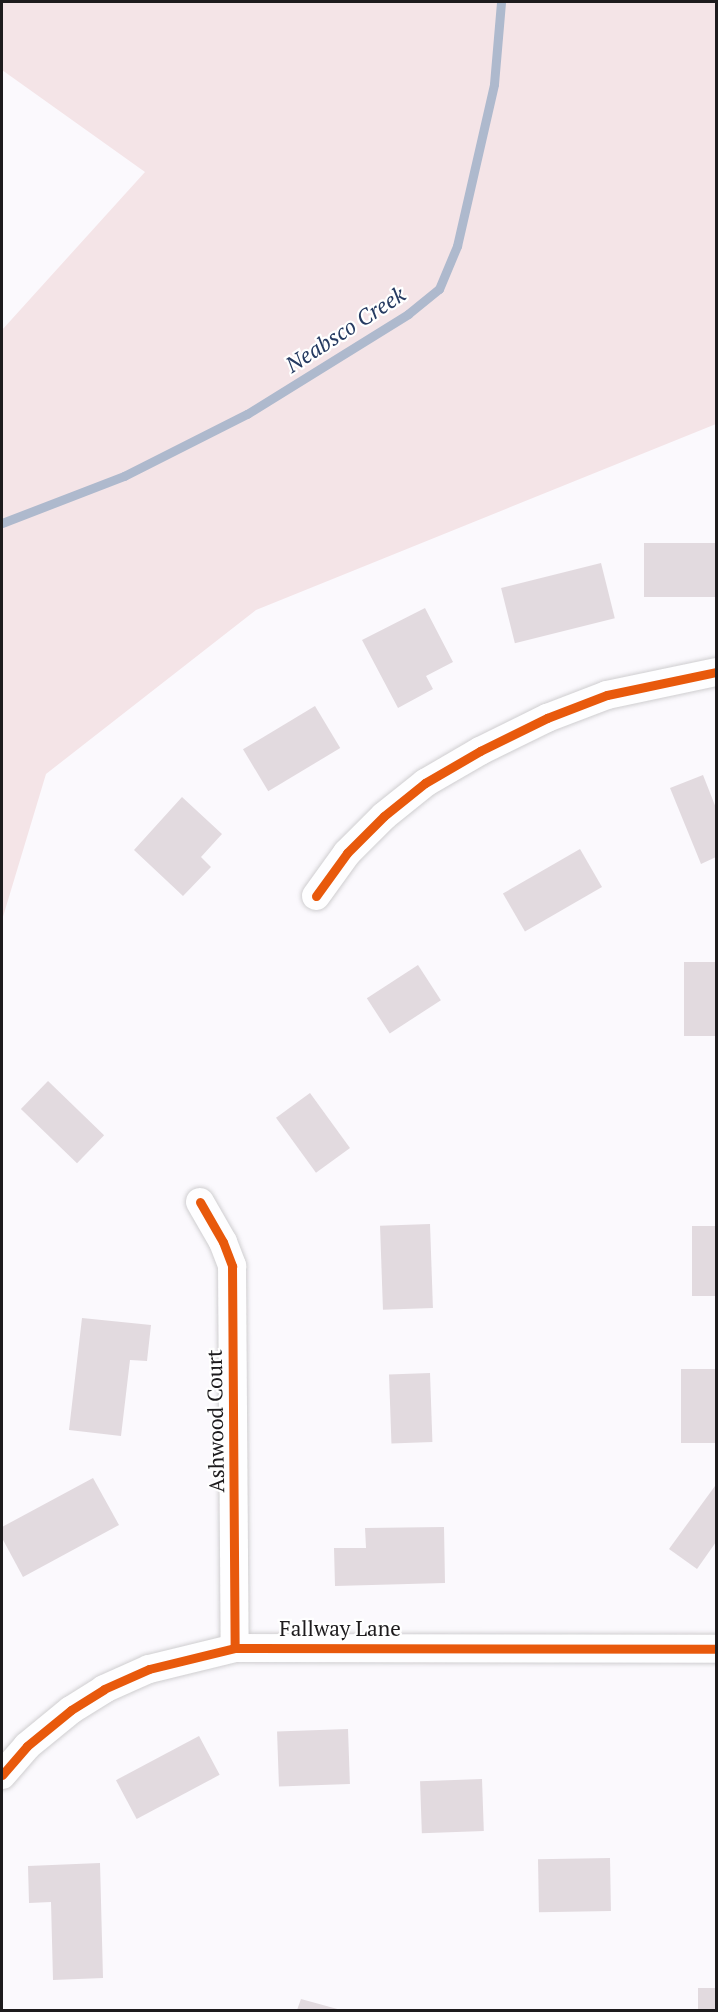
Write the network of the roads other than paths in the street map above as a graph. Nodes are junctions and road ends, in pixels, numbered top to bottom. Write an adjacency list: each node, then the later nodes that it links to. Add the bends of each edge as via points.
1 (717, 672): 2 (street, via 607,695 547,718 480,751 425,783 384,816 347,853)
2 (316, 896)
3 (200, 1202): 4 (street, Ashwood Court, via 232,1266)
4 (235, 1648): 5 (street, Fallway Lane); 6 (street, Fallway Lane, via 177,1660 104,1689 70,1710 27,1746)
5 (717, 1649)
6 (2, 1775)

